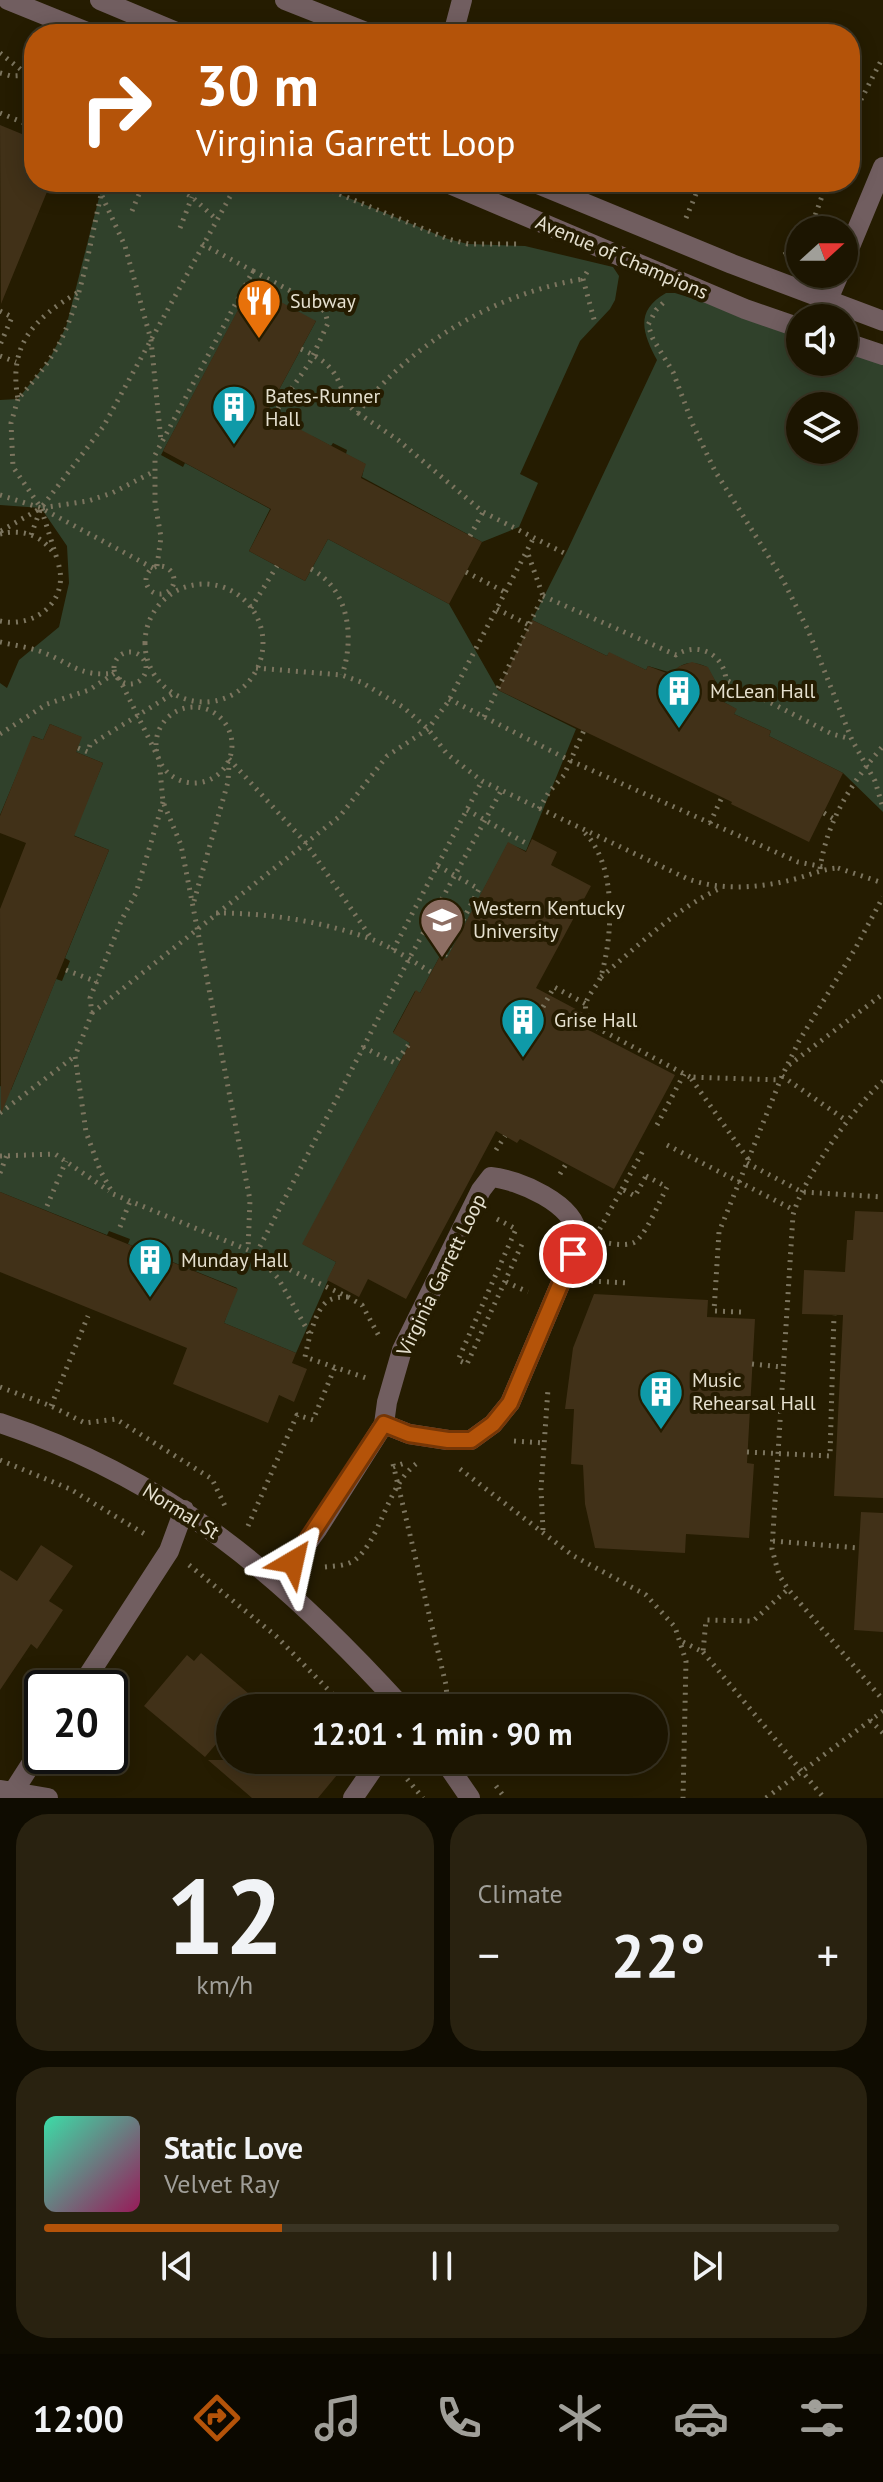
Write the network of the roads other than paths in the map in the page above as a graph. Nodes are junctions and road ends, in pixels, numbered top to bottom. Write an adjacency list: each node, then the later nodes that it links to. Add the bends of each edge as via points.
1 (8, 0): 5 (street)
2 (100, 0): 6 (street)
3 (285, 0): 7 (street)
4 (462, 0): 8 (street)
5 (67, 24)
6 (157, 24)
7 (346, 24)
8 (456, 24)
9 (883, 167): 12 (street)
10 (469, 192): 16 (street, Avenue of Champions)
11 (556, 192): 13 (street, Avenue of Champions)
12 (858, 227)
13 (810, 304)
14 (858, 316): 15 (street, Avenue of Champions)
15 (883, 321)
16 (786, 323)
17 (858, 347): 18 (street)
18 (883, 355)
19 (0, 1423): 21 (street, Normal St, via 94,1461)
20 (384, 1424): 20 (street, Virginia Garrett Loop, via 448,1440 471,1440 493,1424 510,1403 573,1254 577,1233 569,1214 548,1198 491,1177 402,1350); 22 (street, Virginia Garrett Loop)
21 (184, 1510): 22 (street, Normal St); 23 (street, via 169,1551)
22 (278, 1583): 24 (street, Normal St)
23 (92, 1670)
24 (390, 1694)
25 (24, 1770): 28 (street)
26 (369, 1774): 30 (street)
27 (454, 1774): 31 (street)
28 (7, 1791): 29 (street)
29 (48, 1798)
30 (353, 1798)
31 (470, 1798)

